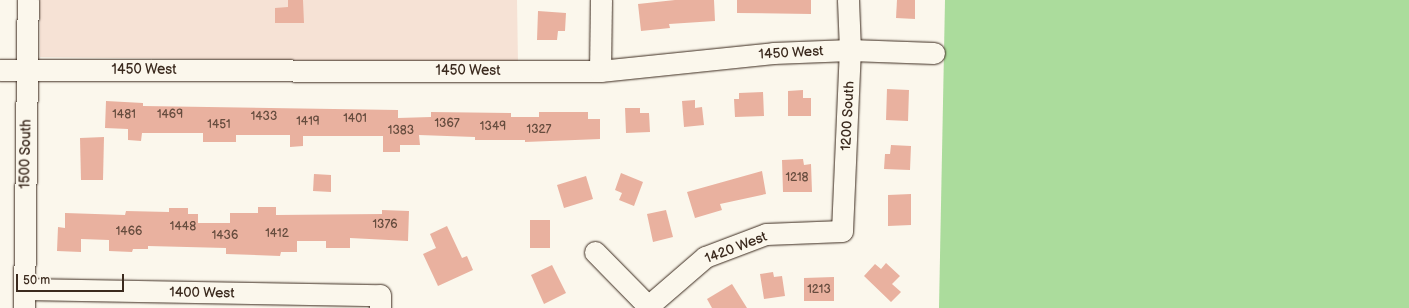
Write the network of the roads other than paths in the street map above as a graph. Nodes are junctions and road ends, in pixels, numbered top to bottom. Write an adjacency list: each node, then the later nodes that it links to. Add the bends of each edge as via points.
1 (28, 0): 6 (street, 1500 South)
2 (601, 0): 8 (street)
3 (848, 0): 4 (street, 1200 South)
4 (850, 50): 5 (street, 1450 West); 8 (street, 1450 West, via 773,53); 9 (street, 1200 South)
5 (934, 53)
6 (27, 69): 7 (street, 1450 West); 8 (street, 1450 West); 11 (street, 1500 South)
7 (0, 70)
8 (600, 71)
9 (842, 231): 13 (street, 1420 West, via 759,236 705,257)
10 (596, 252): 13 (street, 1420 West)
11 (24, 298): 12 (street, 1400 West)
12 (380, 302)
13 (646, 306)

